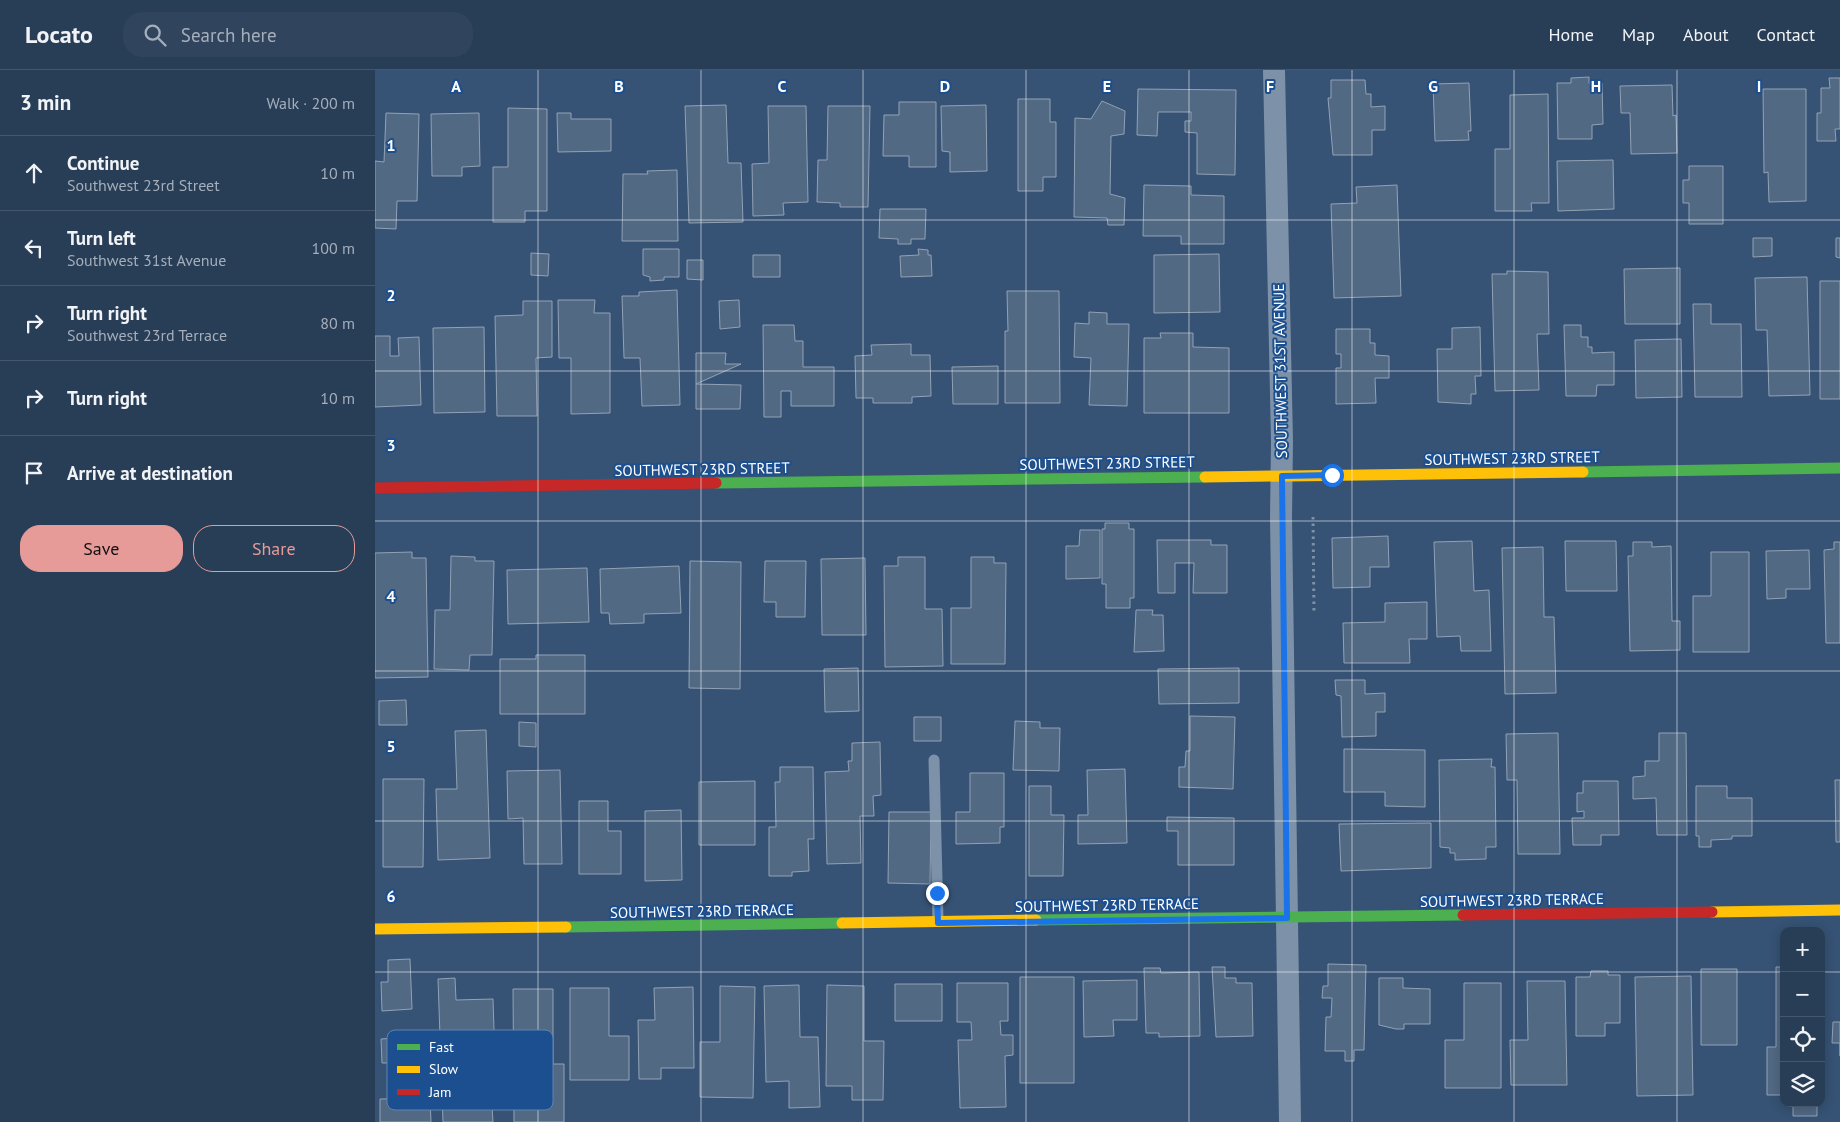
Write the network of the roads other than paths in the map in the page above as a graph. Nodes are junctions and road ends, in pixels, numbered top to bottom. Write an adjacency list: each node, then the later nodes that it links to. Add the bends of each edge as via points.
1 (1274, 70): 3 (street, SOUTHWEST 31ST AVENUE)
2 (1840, 468): 3 (street, SOUTHWEST 23RD STREET)
3 (1282, 476): 4 (street, SOUTHWEST 23RD STREET); 7 (street, SOUTHWEST 31ST AVENUE)
4 (375, 488)
5 (934, 760): 8 (lane)
6 (1840, 910): 7 (street, SOUTHWEST 23RD TERRACE)
7 (1287, 918): 8 (street, SOUTHWEST 23RD TERRACE); 10 (street, SOUTHWEST 31ST AVENUE)
8 (938, 923): 9 (street, SOUTHWEST 23RD TERRACE)
9 (375, 929)
10 (1290, 1122)

